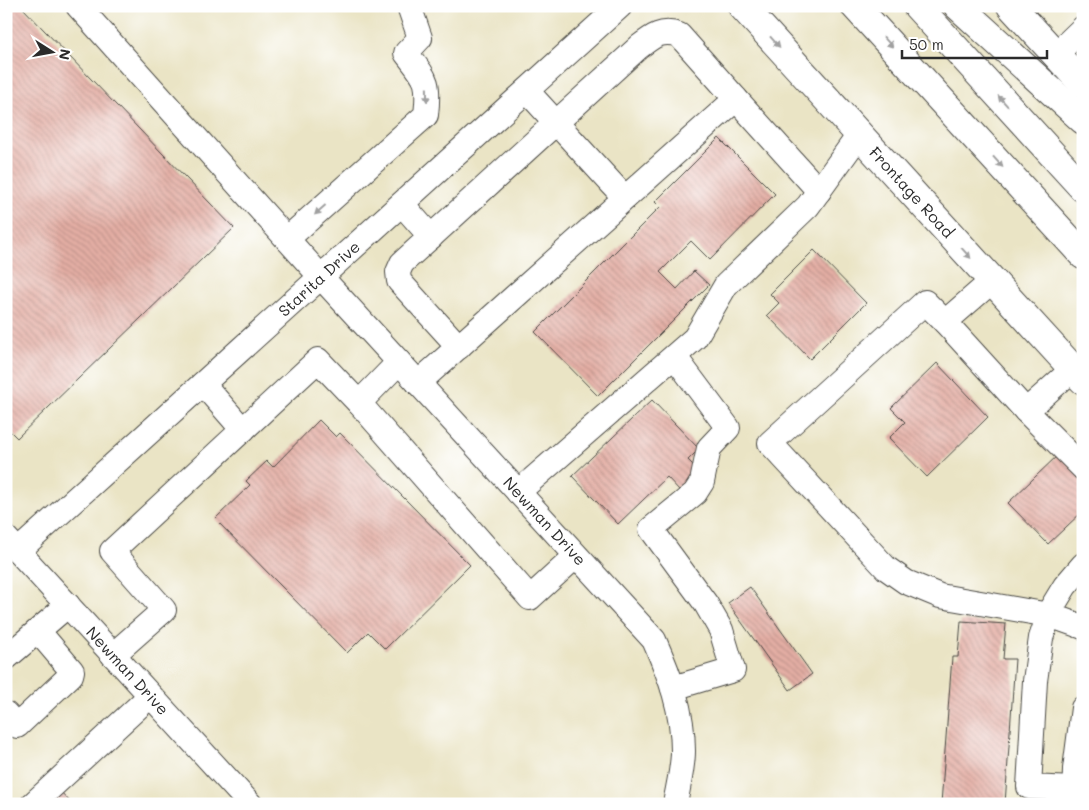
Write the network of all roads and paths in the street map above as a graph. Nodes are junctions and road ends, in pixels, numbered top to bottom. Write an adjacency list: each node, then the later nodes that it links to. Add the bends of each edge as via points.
1 (78, 6): 22 (street, Newman Drive)
2 (409, 6): 22 (street, one-way to 22, via 420,38 406,52 425,77 429,93 426,115)
3 (620, 6): 12 (street, Starita Drive)
4 (742, 6): 16 (main road, Frontage Road, one-way to 16)
5 (856, 6): 23 (main road, one-way to 23)
6 (917, 6): 17 (main road, one-way to 6)
7 (958, 6): 14 (main road)
8 (1011, 6): 10 (main road)
9 (1083, 28): 10 (street)
10 (1056, 54): 11 (main road)
11 (1083, 84)
12 (527, 91): 15 (street); 20 (street, Starita Drive)
13 (736, 99): 15 (street, via 679,35 669,31 639,47); 18 (street); 19 (street)
14 (1083, 120)
15 (556, 123): 19 (street); 21 (street)
16 (859, 135): 18 (street); 25 (main road, Frontage Road, one-way to 25)
17 (1083, 188)
18 (819, 191): 28 (street, via 808,206 726,285 695,338)
19 (625, 198): 27 (street)
20 (402, 204): 21 (street); 24 (street, Starita Drive)
21 (431, 237): 27 (street, via 402,263 399,281)
22 (287, 239): 24 (street, Newman Drive)
23 (1083, 256)
24 (321, 277): 29 (street, Newman Drive); 32 (street, Starita Drive)
25 (992, 281): 26 (street); 30 (main road, Frontage Road)
26 (945, 322): 34 (street); 42 (street, via 925,302 770,443 886,568 906,582 940,596)
27 (459, 347): 31 (street)
28 (674, 357): 37 (street); 47 (street, via 728,428 709,448 702,482 695,493 651,528 706,604 721,630 733,670)
29 (399, 362): 31 (street, Newman Drive); 33 (street)
30 (1078, 374): 34 (street)
31 (418, 383): 37 (street, Newman Drive)
32 (203, 384): 35 (street); 38 (street, Starita Drive)
33 (359, 403): 35 (street, via 318,360); 39 (street, via 530,598)
34 (1026, 411): 36 (street)
35 (243, 430): 45 (street, via 112,551 164,610)
36 (1083, 468)
37 (518, 492): 39 (street, Newman Drive)
38 (12, 545): 41 (street, Newman Drive)
39 (576, 556): 47 (street, Newman Drive, via 654,640)
40 (1083, 565): 42 (street, via 1065,586)
41 (68, 605): 44 (street); 45 (street, Newman Drive)
42 (1049, 615): 43 (street); 51 (street, via 1041,638 1035,681 1029,787)
43 (1083, 627)
44 (38, 631): 46 (street); 50 (street, via 72,671 71,675)
45 (113, 655): 48 (street, Newman Drive)
46 (6, 658)
47 (673, 688): 54 (street, Newman Drive, via 681,716 683,752)
48 (150, 696): 52 (street); 53 (street, Newman Drive)
49 (1082, 717): 51 (street)
50 (10, 726)
51 (1076, 783)
52 (33, 804)
53 (250, 804)
54 (675, 804)

